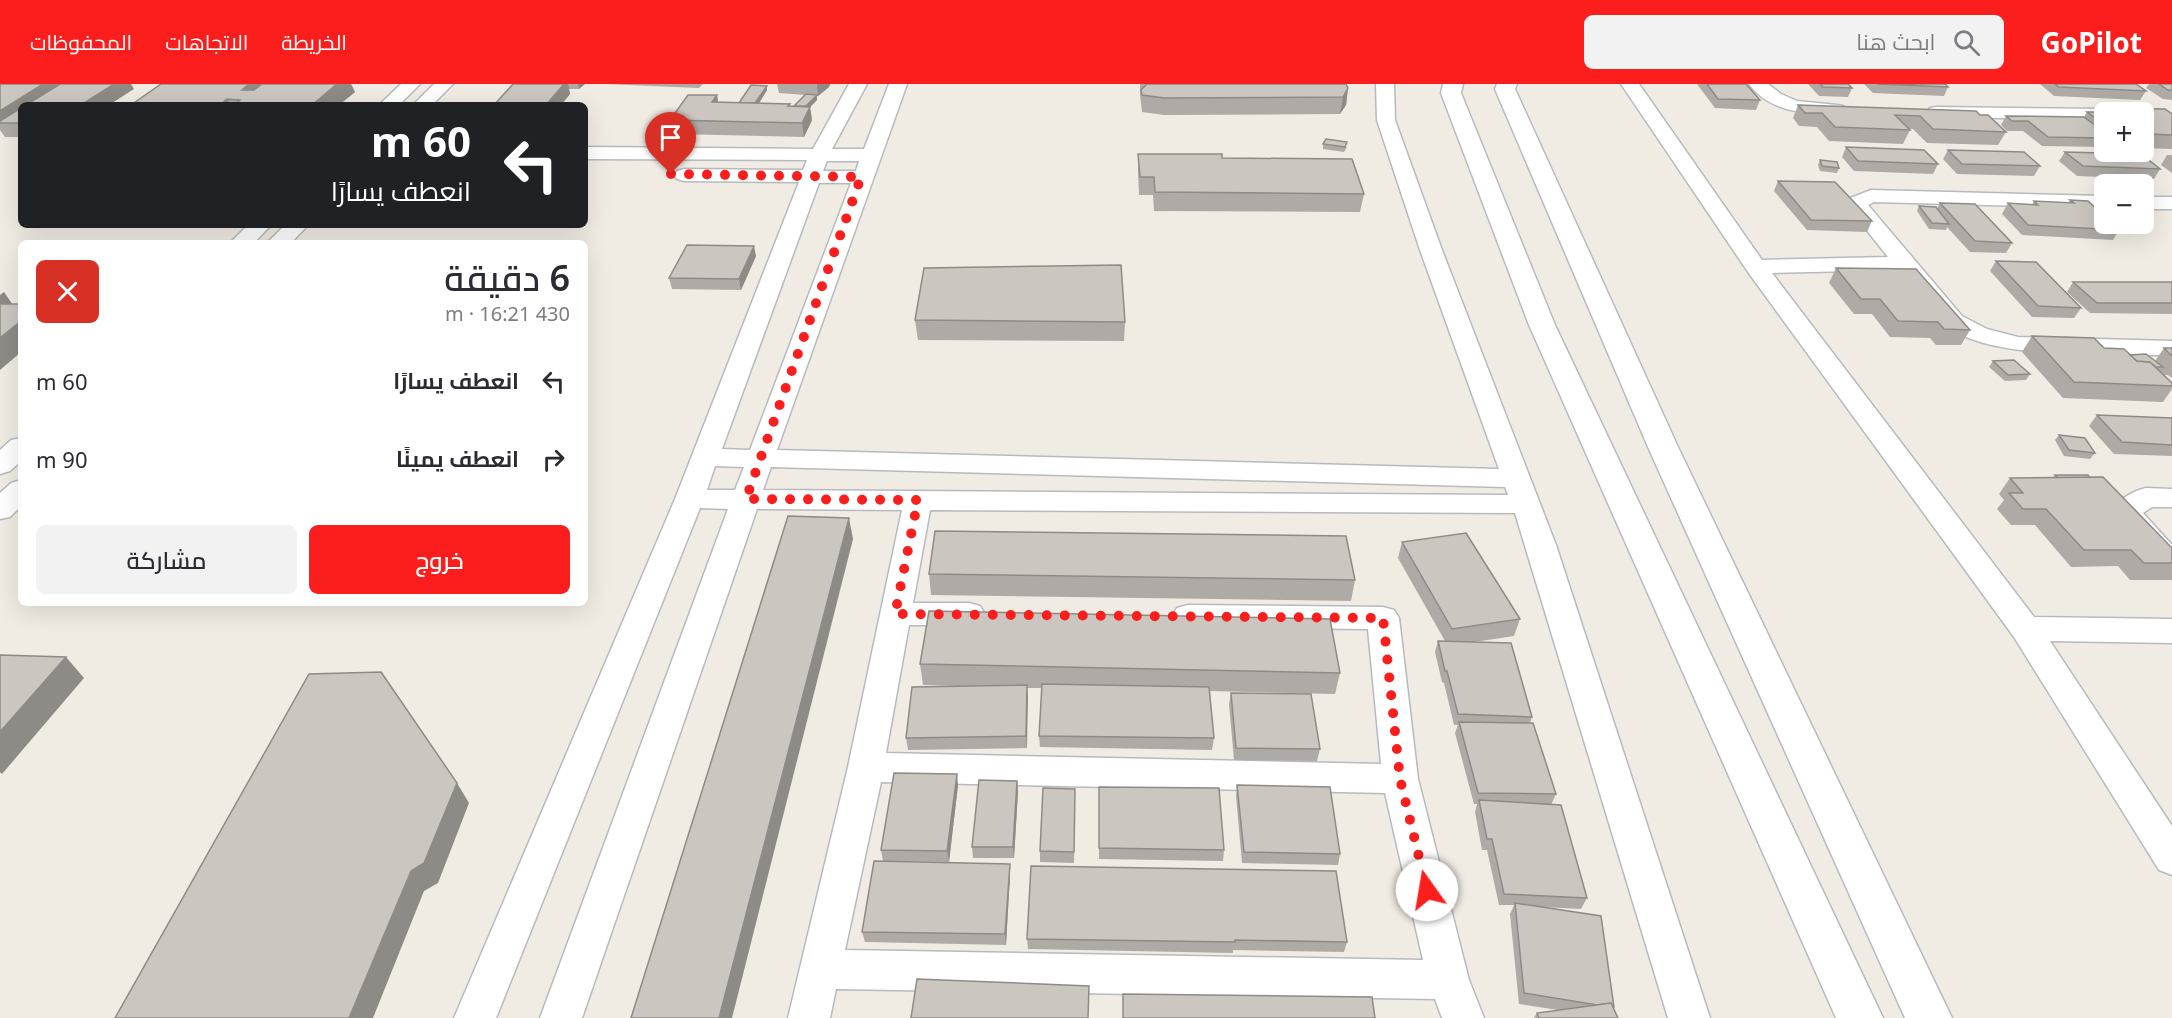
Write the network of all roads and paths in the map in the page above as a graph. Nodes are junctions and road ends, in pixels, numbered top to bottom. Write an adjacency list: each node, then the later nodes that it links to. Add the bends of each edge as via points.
1 (411, 84): 10 (street)
2 (444, 84): 11 (street)
3 (858, 84): 17 (street)
4 (898, 84): 18 (street)
5 (1385, 84): 33 (street, via 1386,120)
6 (1453, 84): 54 (street, via 1451,93 1542,325)
7 (1507, 84): 55 (street, via 1504,89 1663,447)
8 (1630, 84): 29 (street)
9 (1758, 84): 12 (street, via 1768,96 1784,104)
10 (391, 102)
11 (425, 102)
12 (1859, 110)
13 (1917, 111): 14 (street)
14 (2094, 115)
15 (588, 153): 16 (street)
16 (644, 153): 17 (street); 19 (street)
17 (815, 166): 18 (street); 20 (street); 31 (street)
18 (866, 166): 32 (street)
19 (624, 174)
20 (659, 174)
21 (2094, 202): 28 (street, via 1871,196 1855,203)
22 (2154, 203): 23 (street)
23 (2172, 203)
24 (257, 228): 26 (street)
25 (294, 228): 27 (street)
26 (244, 240)
27 (281, 240)
28 (1905, 263): 29 (street); 30 (street, via 1954,321 1978,334 2018,344)
29 (1755, 267): 42 (street)
30 (2172, 348)
31 (705, 457): 32 (street); 35 (street)
32 (760, 458): 33 (street); 36 (street)
33 (1520, 491): 37 (street); 53 (street, via 1541,545)
34 (2172, 498): 38 (street, via 2146,497 2126,511)
35 (688, 499): 36 (street); 49 (street)
36 (746, 499): 37 (street); 50 (street)
37 (918, 500): 39 (street)
38 (2172, 565)
39 (895, 614): 40 (street); 44 (street)
40 (1002, 615)
41 (1157, 616): 45 (street, via 1383,618)
42 (2025, 629): 43 (street); 46 (street)
43 (2172, 631)
44 (866, 767): 45 (street); 47 (street)
45 (1400, 779): 48 (street)
46 (2172, 858)
47 (820, 969): 48 (street); 51 (street)
48 (1448, 980): 52 (street)
49 (475, 1018)
50 (561, 1018)
51 (809, 1018)
52 (1463, 1018)
53 (1689, 1018)
54 (1860, 1018)
55 (1929, 1018)

